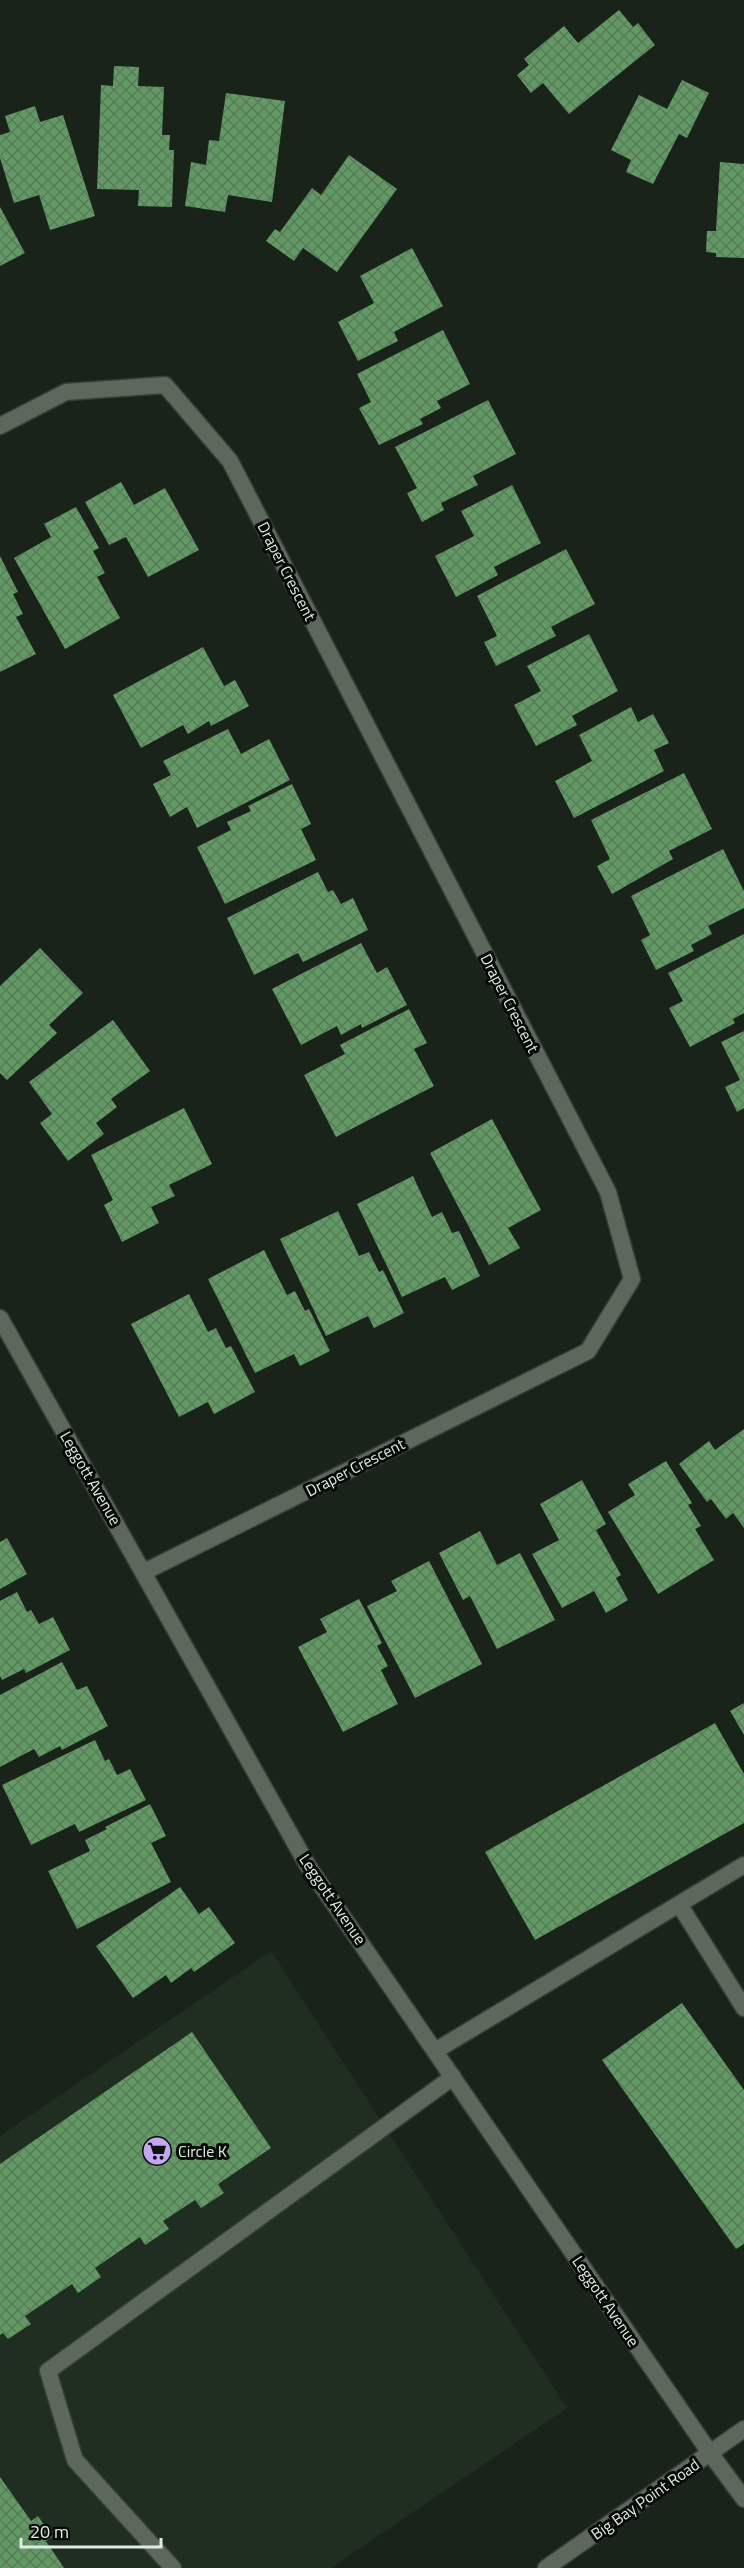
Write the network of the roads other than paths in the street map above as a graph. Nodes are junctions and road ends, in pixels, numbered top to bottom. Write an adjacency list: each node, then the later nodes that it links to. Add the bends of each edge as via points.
1 (0, 426): 3 (street, Draper Crescent, via 66,392 165,385 230,461 608,1192 632,1280 588,1350)
2 (0, 1318): 3 (street, Leggott Avenue)
3 (144, 1572): 7 (street, Leggott Avenue, via 308,1866)
4 (744, 1865): 5 (street)
5 (680, 1904): 6 (street); 7 (street)
6 (744, 2008)
7 (435, 2051): 8 (street, Leggott Avenue)
8 (453, 2077): 10 (street, Leggott Avenue); 12 (street, via 48,2371 75,2460)
9 (744, 2429): 10 (street, Big Bay Point Road)
10 (710, 2453): 11 (street, Leggott Avenue); 13 (street, Big Bay Point Road)
11 (744, 2499)
12 (173, 2568)
13 (546, 2568)

